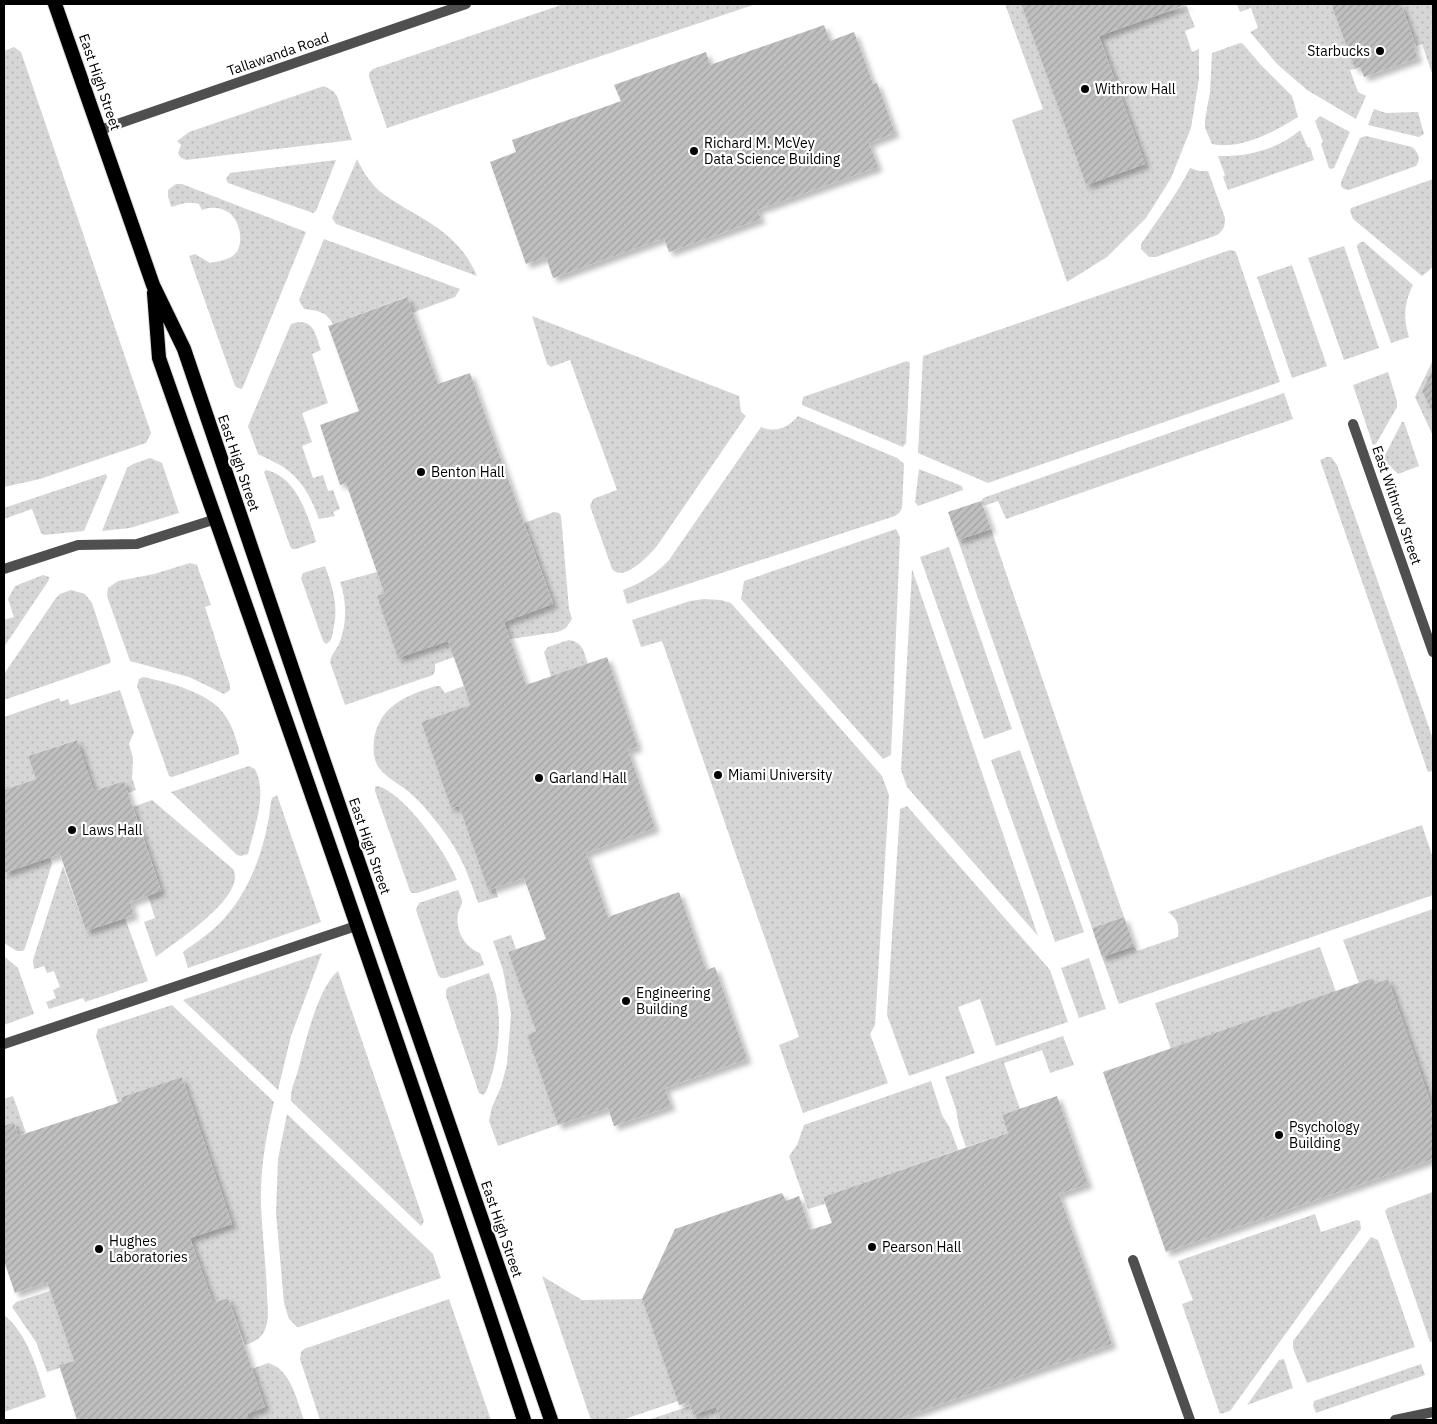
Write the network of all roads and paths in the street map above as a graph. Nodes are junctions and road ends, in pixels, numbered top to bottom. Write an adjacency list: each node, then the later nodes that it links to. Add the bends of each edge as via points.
1 (55, 4): 3 (highway, East High Street)
2 (466, 4): 3 (street, Tallawanda Road)
3 (100, 130): 4 (highway, East High Street)
4 (153, 285): 6 (highway, East High Street, via 159,358); 14 (highway, East High Street, via 184,349)
5 (1353, 424): 8 (street, East Withrow Street)
6 (216, 519): 7 (street, via 137,544 78,545); 9 (highway, East High Street)
7 (4, 570)
8 (1433, 652)
9 (356, 926): 10 (street); 13 (highway, East High Street)
10 (4, 1044)
11 (1133, 1260): 15 (street)
12 (1433, 1412): 16 (street)
13 (524, 1420)
14 (551, 1420)
15 (1190, 1420)
16 (1394, 1420)

